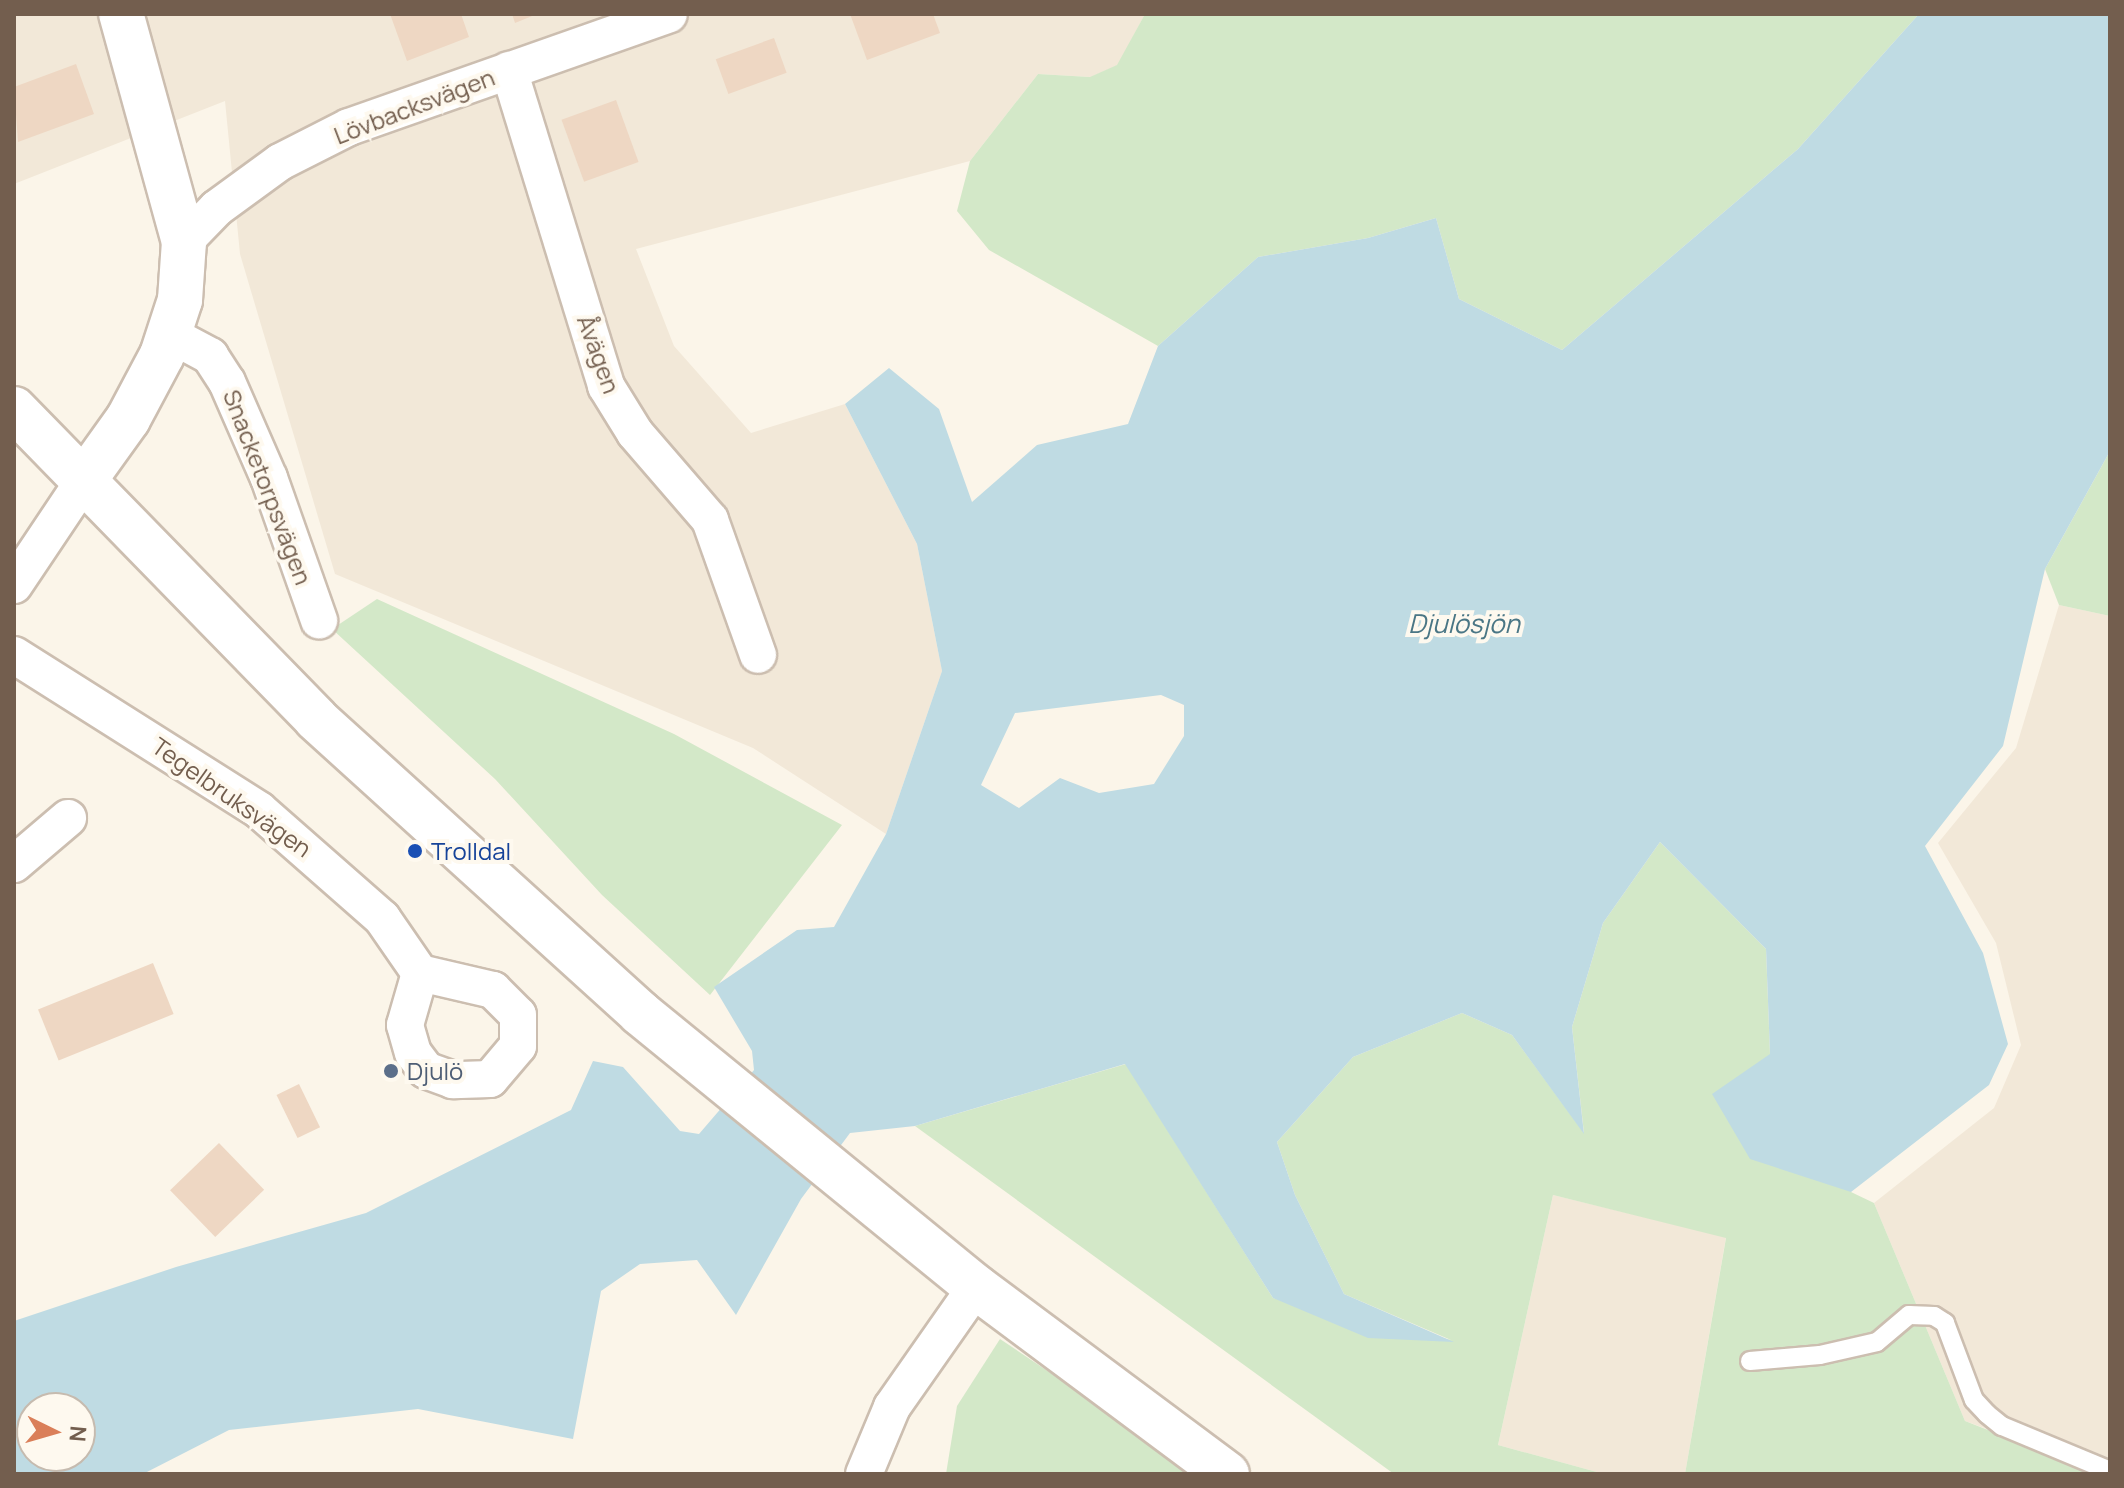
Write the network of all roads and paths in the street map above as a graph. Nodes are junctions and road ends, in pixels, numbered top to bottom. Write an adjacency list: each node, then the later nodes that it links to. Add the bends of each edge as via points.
1 (121, 14): 4 (main road)
2 (669, 14): 3 (street, Lövbacksvägen)
3 (509, 70): 4 (street, Lövbacksvägen, via 349,127 294,155 217,208); 11 (street, Åvägen, via 606,386 635,433 710,520)
4 (184, 242): 5 (main road, via 180,300)
5 (169, 334): 7 (main road, via 128,419); 9 (street, Snacketorpsvägen, via 210,356 227,382 269,478)
6 (14, 409): 7 (main road)
7 (85, 479): 8 (street); 15 (main road, via 316,719 640,1013)
8 (14, 585)
9 (319, 620)
10 (14, 655): 14 (street, Tegelbruksvägen, via 259,810 382,918)
11 (758, 655)
12 (68, 818): 13 (street)
13 (14, 864)
14 (420, 973)
15 (976, 1287): 18 (street, via 892,1407); 19 (main road)
16 (1750, 1361): 17 (lane, via 1820,1355 1877,1342 1909,1315 1934,1316 1945,1323 1974,1400 1987,1414 2002,1426)
17 (2110, 1471)
18 (864, 1474)
19 (1227, 1474)

